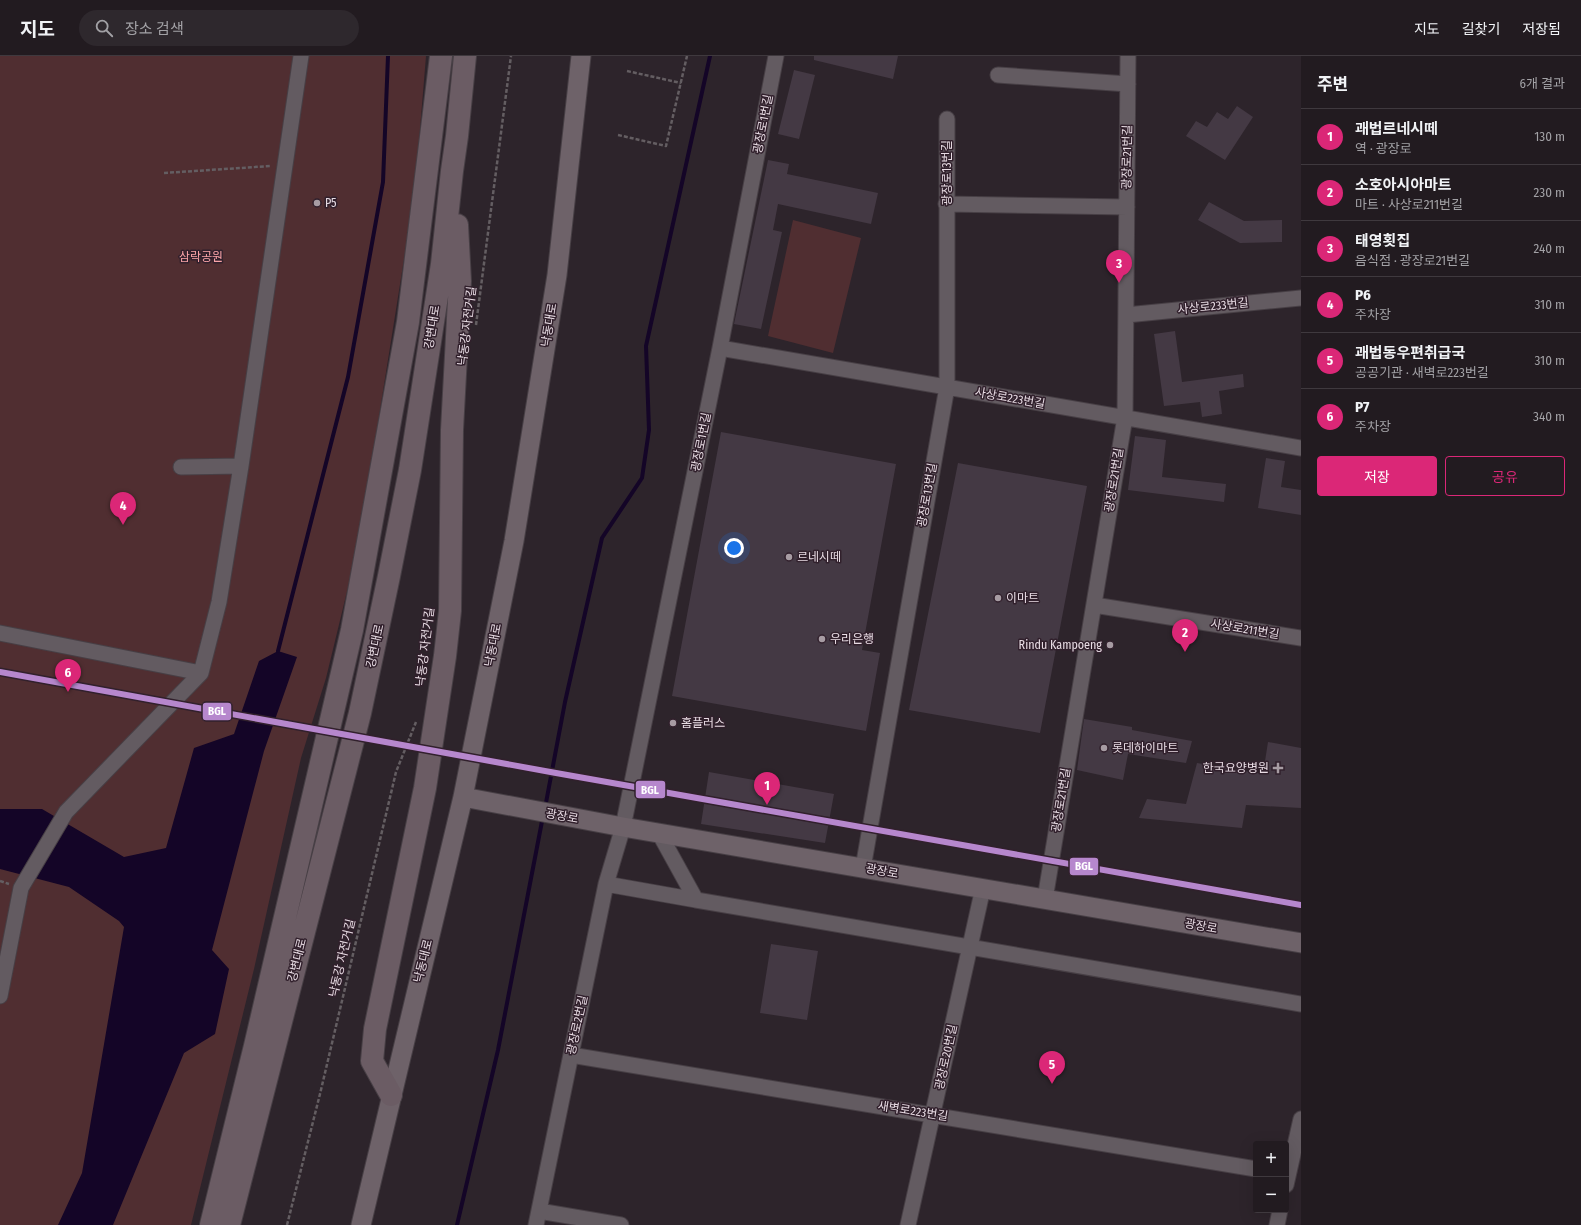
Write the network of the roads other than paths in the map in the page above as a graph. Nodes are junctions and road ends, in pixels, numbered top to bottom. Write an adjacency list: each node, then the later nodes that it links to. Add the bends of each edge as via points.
1 (301, 56): 20 (street)
2 (441, 56): 9 (highway, 강변대로)
3 (465, 56): 11 (highway, 강변대로)
4 (581, 56): 26 (main road, 낙동대로, via 557,275 517,525)
5 (776, 56): 16 (street, 광장로1번길)
6 (1128, 56): 8 (street, 광장로21번길)
7 (998, 74): 8 (street)
8 (1128, 84): 13 (street, 광장로21번길)
9 (438, 87): 11 (highway); 46 (highway, 강변대로, via 408,322 352,630 255,1046)
10 (947, 119): 12 (street, 광장로13번길)
11 (452, 171): 39 (highway, via 460,282 452,430 450,611 425,788 375,1029 372,1060); 47 (highway, 강변대로, via 442,264 410,470 370,668)
12 (946, 204): 13 (street); 17 (street, 광장로13번길)
13 (1127, 207): 15 (street, 광장로21번길)
14 (1301, 298): 15 (street, 사상로233번길)
15 (1126, 315): 18 (street, 광장로21번길)
16 (720, 348): 17 (street, 사상로223번길); 27 (street, 광장로1번길)
17 (946, 387): 18 (street, 사상로223번길); 29 (street, 광장로13번길)
18 (1125, 417): 19 (street, 사상로223번길); 22 (street, 광장로21번길)
19 (1301, 448)
20 (241, 466): 21 (street); 25 (street, via 219,602)
21 (181, 467)
22 (1094, 605): 24 (street, 사상로211번길); 32 (street, 광장로21번길)
23 (0, 633): 25 (street)
24 (1301, 638)
25 (201, 673): 36 (street, via 66,812 22,888)
26 (463, 798): 27 (main road, 광장로); 39 (main road, 낙동대로)
27 (616, 826): 28 (main road, 광장로); 30 (street, 광장로2번길)
28 (659, 833): 29 (main road, 광장로); 33 (street)
29 (863, 868): 31 (main road, 광장로)
30 (606, 884): 33 (street); 38 (street, 광장로2번길)
31 (983, 888): 32 (main road, 광장로); 35 (street, 광장로20번길)
32 (1045, 899): 34 (main road, 광장로)
33 (696, 900): 35 (street)
34 (1301, 943)
35 (970, 947): 37 (street); 40 (street, 광장로20번길)
36 (0, 996)
37 (1301, 1004)
38 (571, 1055): 40 (street, 새벽로223번길); 45 (street, 광장로2번길)
39 (391, 1095): 48 (main road, 낙동대로)
40 (933, 1114): 42 (street, 새벽로223번길); 50 (street, 광장로20번길)
41 (1301, 1119): 43 (street)
42 (1253, 1168)
43 (1290, 1177)
44 (1279, 1213): 51 (street)
45 (537, 1218): 49 (street)
46 (210, 1225)
47 (229, 1225)
48 (361, 1225)
49 (621, 1225)
50 (908, 1225)
51 (1277, 1225)

